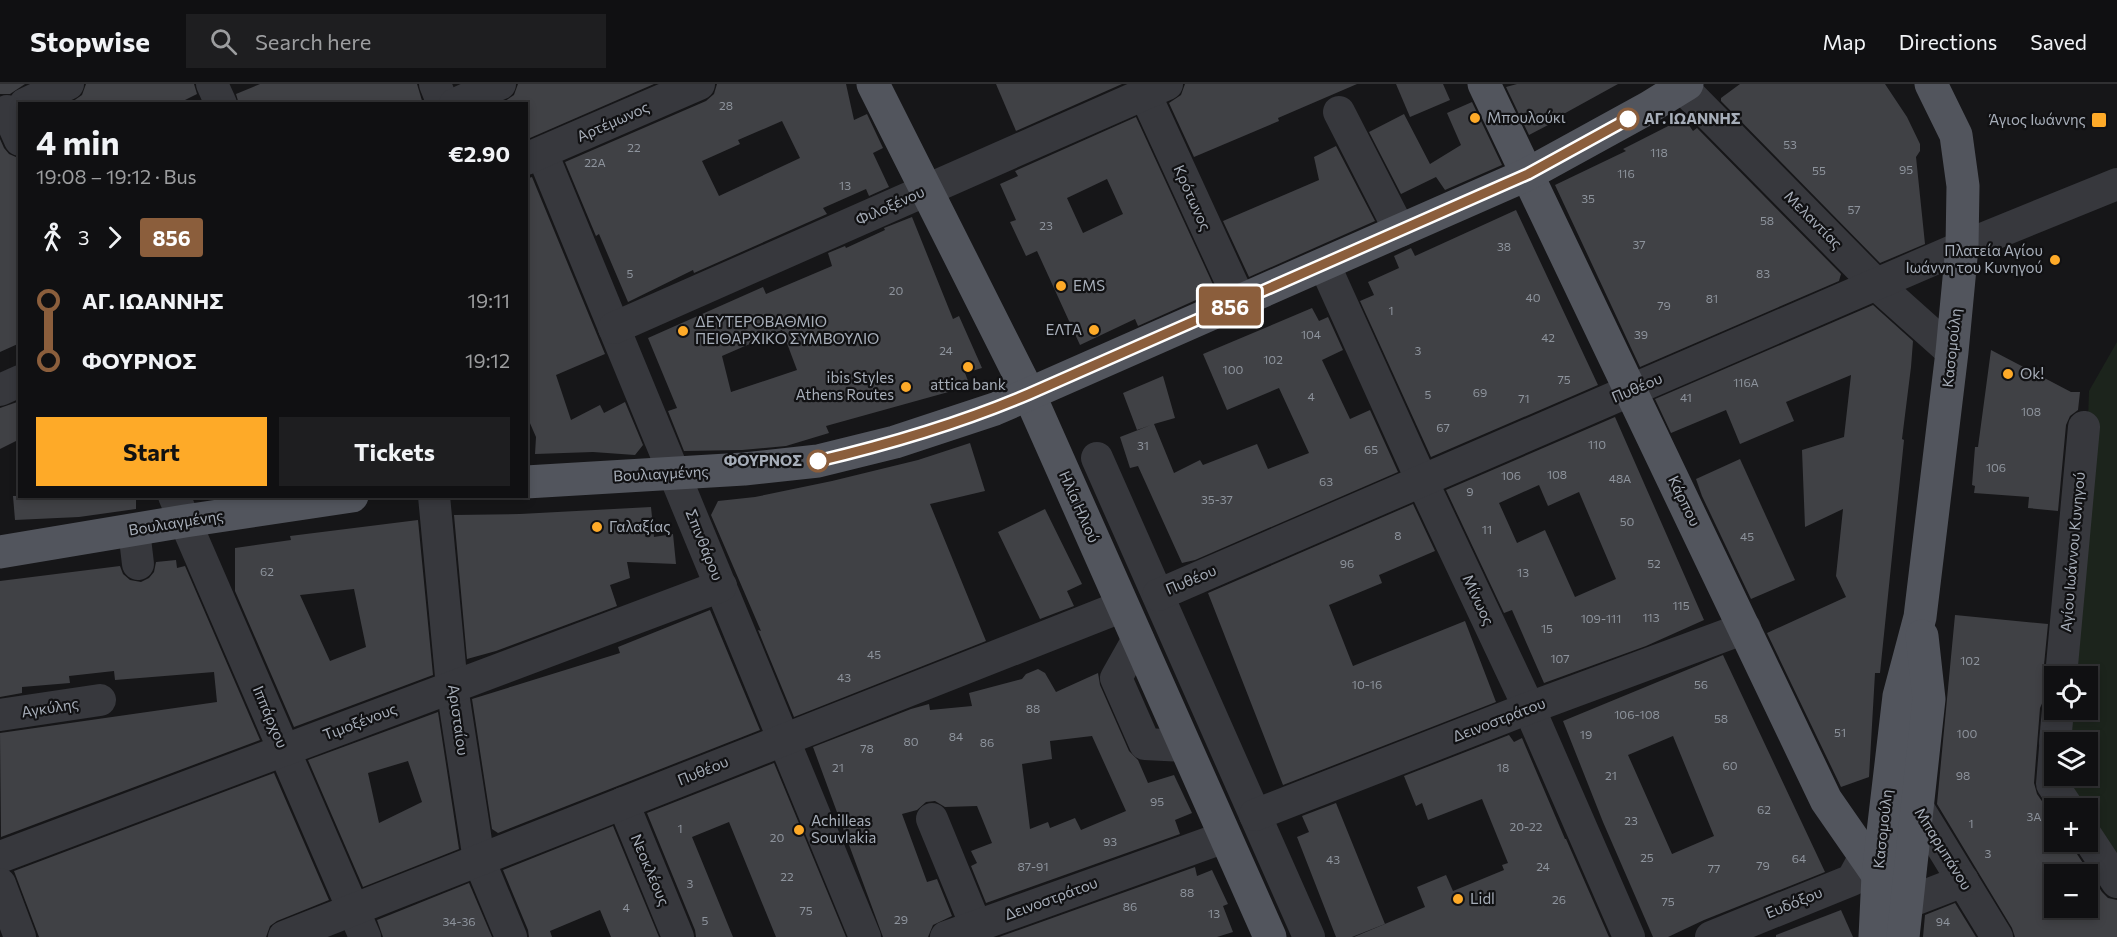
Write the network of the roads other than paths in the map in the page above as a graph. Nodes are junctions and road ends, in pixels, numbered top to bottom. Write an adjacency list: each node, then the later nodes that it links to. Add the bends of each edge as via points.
1 (68, 84): 10 (street)
2 (435, 84): 11 (street)
3 (500, 84): 12 (street)
4 (699, 84): 14 (street, Αρτέμωνος)
5 (873, 84): 17 (main road, Ηλία Ηλιού)
6 (1484, 84): 15 (main road, Κάρπου)
7 (1931, 84): 19 (main road, Κασομούλη, via 1956,135 1963,186)
8 (1683, 85): 15 (main road, Βουλιαγμένης); 21 (street, Μελαντίας)
9 (1156, 89): 17 (street, Φιλοξένου); 22 (street, Κρότωνος)
10 (37, 102)
11 (442, 102)
12 (460, 102)
13 (1339, 112): 18 (street)
14 (534, 156): 23 (street, Σπινθάρου)
15 (1528, 174): 18 (main road, Βουλιαγμένης); 27 (main road, Κάρπου)
16 (2117, 184): 19 (street, Πυθέου)
17 (927, 190): 23 (street, Φιλοξένου); 28 (main road, Ηλία Ηλιού)
18 (1400, 231): 20 (main road, Βουλιαγμένης)
19 (1962, 247): 21 (street, Πυθέου); 24 (main road, Κασομούλη)
20 (1324, 264): 22 (main road, Βουλιαγμένης); 33 (street, Μίνωος)
21 (1876, 284): 24 (street, Μελαντίας); 27 (street, Πυθέου)
22 (1240, 302): 28 (main road, Βουλιαγμένης)
23 (614, 328): 31 (street, Σπινθάρου)
24 (1952, 352): 44 (main road, Κασομούλη)
25 (18, 382): 26 (street)
26 (0, 390)
27 (1631, 391): 33 (street, Πυθέου); 45 (main road, Κάρπου)
28 (1029, 394): 31 (main road, Βουλιαγμένης, via 895,442 818,461); 43 (main road, Ηλία Ηλιού)
29 (2084, 427): 46 (street, Αγίου Ιωάννου Κυνηγού)
30 (1097, 458): 42 (street)
31 (675, 473): 32 (main road, Βουλιαγμένης); 41 (street, Σπινθάρου)
32 (529, 477)
33 (1422, 481): 42 (street, Πυθέου); 49 (street, Μίνωος)
34 (326, 498): 36 (main road, Βουλιαγμένης)
35 (434, 498): 47 (street, Αρισταίου)
36 (262, 503): 37 (main road, Βουλιαγμένης)
37 (180, 509): 38 (main road, Βουλιαγμένης); 52 (street, Ιππάρχου)
38 (134, 530): 39 (main road, Βουλιαγμένης); 40 (street)
39 (0, 552)
40 (138, 564)
41 (721, 586): 47 (street, Τιμοξένους); 51 (street, Σπινθάρου)
42 (1158, 595): 57 (street)
43 (1123, 606): 51 (street, Πυθέου); 59 (main road, Ηλία Ηλιού)
44 (1920, 617): 53 (main road, Κασομούλη, via 1899,696); 56 (main road, Κασομούλη, via 1929,699)
45 (1745, 628): 49 (street, Δεινοστράτου); 54 (main road, Κάρπου)
46 (2062, 666)
47 (452, 687): 52 (street, Τιμοξένους); 62 (street, Αρισταίου)
48 (100, 700): 50 (street, Αγκύλης)
49 (1529, 708): 57 (street, Δεινοστράτου); 78 (street, Μίνωος)
50 (0, 715)
51 (784, 740): 55 (street, Πυθέου); 74 (street, Σπινθάρου)
52 (284, 750): 61 (street, Τιμοξένους); 68 (street, Ιππάρχου)
53 (1890, 775): 54 (main road, via 1876,800 1857,805); 56 (street, Μπαρμπάνου); 63 (main road, Κασομούλη)
54 (1826, 800): 63 (main road, Κάρπου)
55 (622, 803): 62 (street, Πυθέου); 73 (street, Νεοκλέους)
56 (1917, 807): 64 (street, Μπαρμπάνου); 67 (main road, Κασομούλη)
57 (1256, 815): 77 (street)
58 (932, 819): 69 (street)
59 (1225, 837): 69 (street, Δεινοστράτου); 76 (main road, Ηλία Ηλιού)
60 (2097, 852): 65 (street)
61 (0, 857)
62 (479, 860): 68 (street, Πυθέου); 72 (street, Αρισταίου)
63 (1872, 866): 67 (main road, Κάρπου); 79 (street, Ευδόξου, via 1852,880); 80 (main road, Κασομούλη)
64 (1963, 881): 67 (street); 82 (street, Μπαρμπάνου)
65 (2117, 882)
66 (0, 884): 70 (street)
67 (1906, 903): 81 (main road, Κασομούλη)
68 (359, 923): 71 (street, Πυθέου)
69 (976, 926): 75 (street, Δεινοστράτου)
70 (20, 937)
71 (284, 937)
72 (511, 937)
73 (678, 937)
74 (865, 937)
75 (946, 937)
76 (1270, 937)
77 (1309, 937)
78 (1629, 937)
79 (1711, 937)
80 (1875, 937)
81 (1904, 937)
82 (1997, 937)

